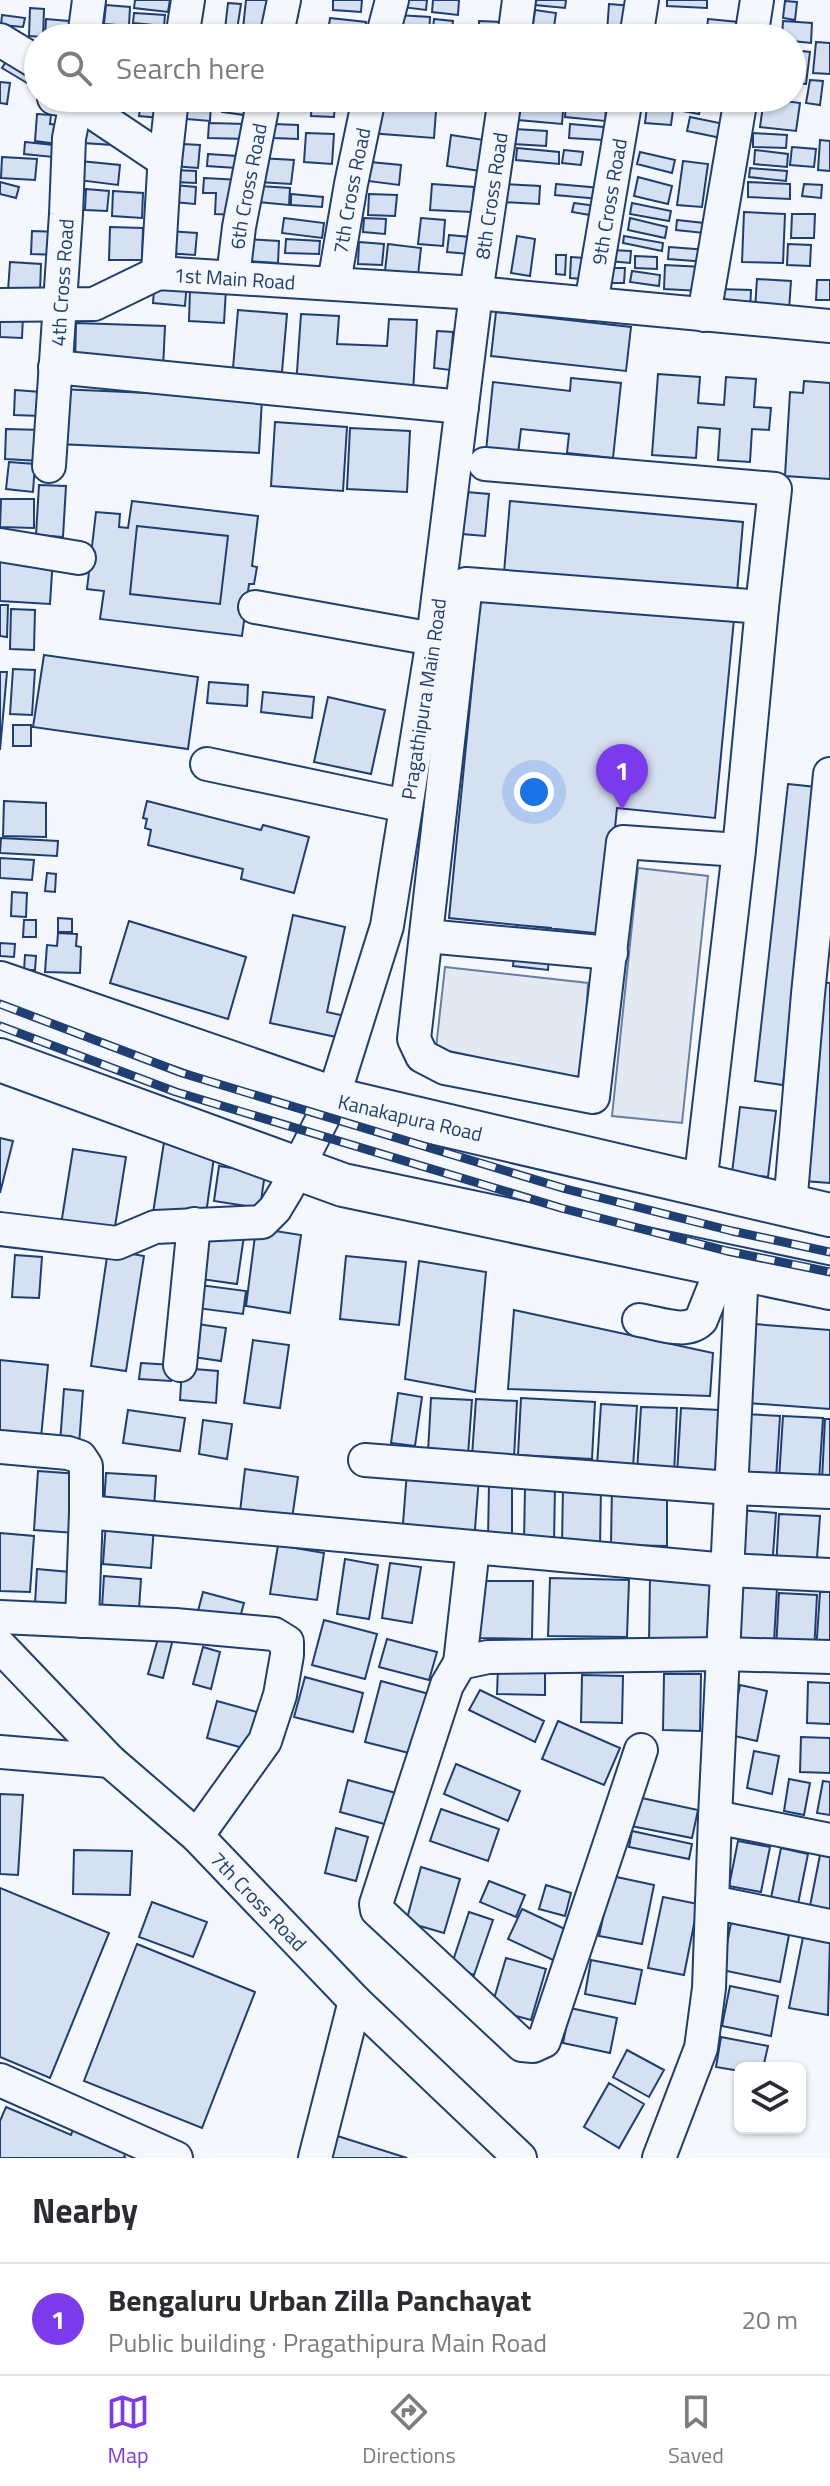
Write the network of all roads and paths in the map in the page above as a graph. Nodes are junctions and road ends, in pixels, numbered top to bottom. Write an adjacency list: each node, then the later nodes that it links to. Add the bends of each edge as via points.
1 (89, 0): 8 (street)
2 (188, 0): 9 (street)
3 (284, 0): 10 (street)
4 (392, 0): 11 (street)
5 (519, 0): 12 (street)
6 (642, 0): 13 (street)
7 (757, 0): 14 (street)
8 (86, 24)
9 (184, 24)
10 (279, 24)
11 (386, 24)
12 (516, 24)
13 (638, 24)
14 (753, 24)
15 (0, 40): 16 (street)
16 (24, 55)
17 (70, 112): 32 (street, 4th Cross Road)
18 (90, 112): 25 (street)
19 (170, 112): 25 (street)
20 (261, 112): 27 (street, 6th Cross Road)
21 (366, 112): 28 (street, 7th Cross Road)
22 (503, 112): 29 (street, 8th Cross Road)
23 (624, 112): 30 (street, 9th Cross Road)
24 (739, 112): 33 (street)
25 (165, 161): 26 (street)
26 (158, 273): 27 (street, 1st Main Road); 32 (street, 1st Main Road, via 94,304)
27 (233, 277): 28 (street, 1st Main Road)
28 (334, 283): 29 (street, 1st Main Road)
29 (476, 293): 30 (street, 1st Main Road); 36 (street, Pragathipura Main Road)
30 (591, 304): 33 (street, 1st Main Road)
31 (0, 305): 32 (street, 1st Main Road)
32 (60, 305): 35 (street, 4th Cross Road)
33 (704, 315): 34 (street, 1st Main Road)
34 (830, 326)
35 (55, 367): 36 (street); 38 (street, 4th Cross Road)
36 (462, 407): 43 (street, Pragathipura Main Road)
37 (485, 464): 42 (street, via 775,489)
38 (49, 466)
39 (0, 545): 40 (street)
40 (79, 558)
41 (255, 607): 43 (street)
42 (762, 607): 47 (street); 48 (street, via 466,584)
43 (433, 639): 46 (street, Pragathipura Main Road)
44 (207, 764): 46 (street)
45 (830, 774): 50 (street)
46 (406, 806): 53 (street, Pragathipura Main Road, via 387,926)
47 (739, 850): 49 (street, via 623,842); 55 (street)
48 (426, 936): 49 (street); 49 (street, via 414,1039 422,1056 445,1068 593,1097)
49 (611, 953)
50 (820, 975): 56 (street)
51 (0, 983): 53 (main road, Kanakapura Road)
52 (0, 1060): 54 (main road)
53 (333, 1098): 54 (street, Pragathipura Main Road); 55 (main road, Kanakapura Road)
54 (298, 1168): 58 (street, Pragathipura Main Road, via 262,1222); 60 (main road, via 343,1185)
55 (700, 1185): 56 (main road, Kanakapura Road)
56 (790, 1206): 57 (main road, Kanakapura Road)
57 (830, 1215)
58 (194, 1224): 59 (street, via 155,1227 117,1243); 63 (street)
59 (0, 1229)
60 (732, 1267): 61 (main road); 62 (street, via 695,1326); 66 (street)
61 (830, 1288)
62 (639, 1320)
63 (180, 1365)
64 (0, 1447): 68 (street, via 80,1457 86,1466)
65 (365, 1460): 66 (street)
66 (730, 1488): 67 (street); 70 (street)
67 (830, 1492)
68 (86, 1512): 69 (street); 73 (street)
69 (473, 1548): 70 (street); 77 (street)
70 (727, 1570): 71 (street); 75 (street)
71 (830, 1575)
72 (0, 1617): 73 (street)
73 (82, 1621): 82 (street, via 274,1634 287,1642 280,1695 265,1741)
74 (0, 1646): 80 (street, 7th Cross Road)
75 (722, 1654): 76 (street); 77 (street, via 488,1657); 81 (street)
76 (830, 1657)
77 (460, 1663): 78 (street, via 447,1685 376,1904 522,2045 544,2041)
78 (641, 1750)
79 (0, 1752): 80 (street)
80 (110, 1761): 82 (street, 7th Cross Road)
81 (715, 1817): 83 (street); 84 (street)
82 (197, 1836): 86 (street, 7th Cross Road)
83 (830, 1840)
84 (712, 1902): 85 (street); 91 (street, via 701,2048)
85 (830, 1926)
86 (355, 2001): 89 (street); 90 (street, 7th Cross Road)
87 (1, 2085): 88 (street)
88 (176, 2158)
89 (315, 2158)
90 (520, 2158)
91 (659, 2158)

